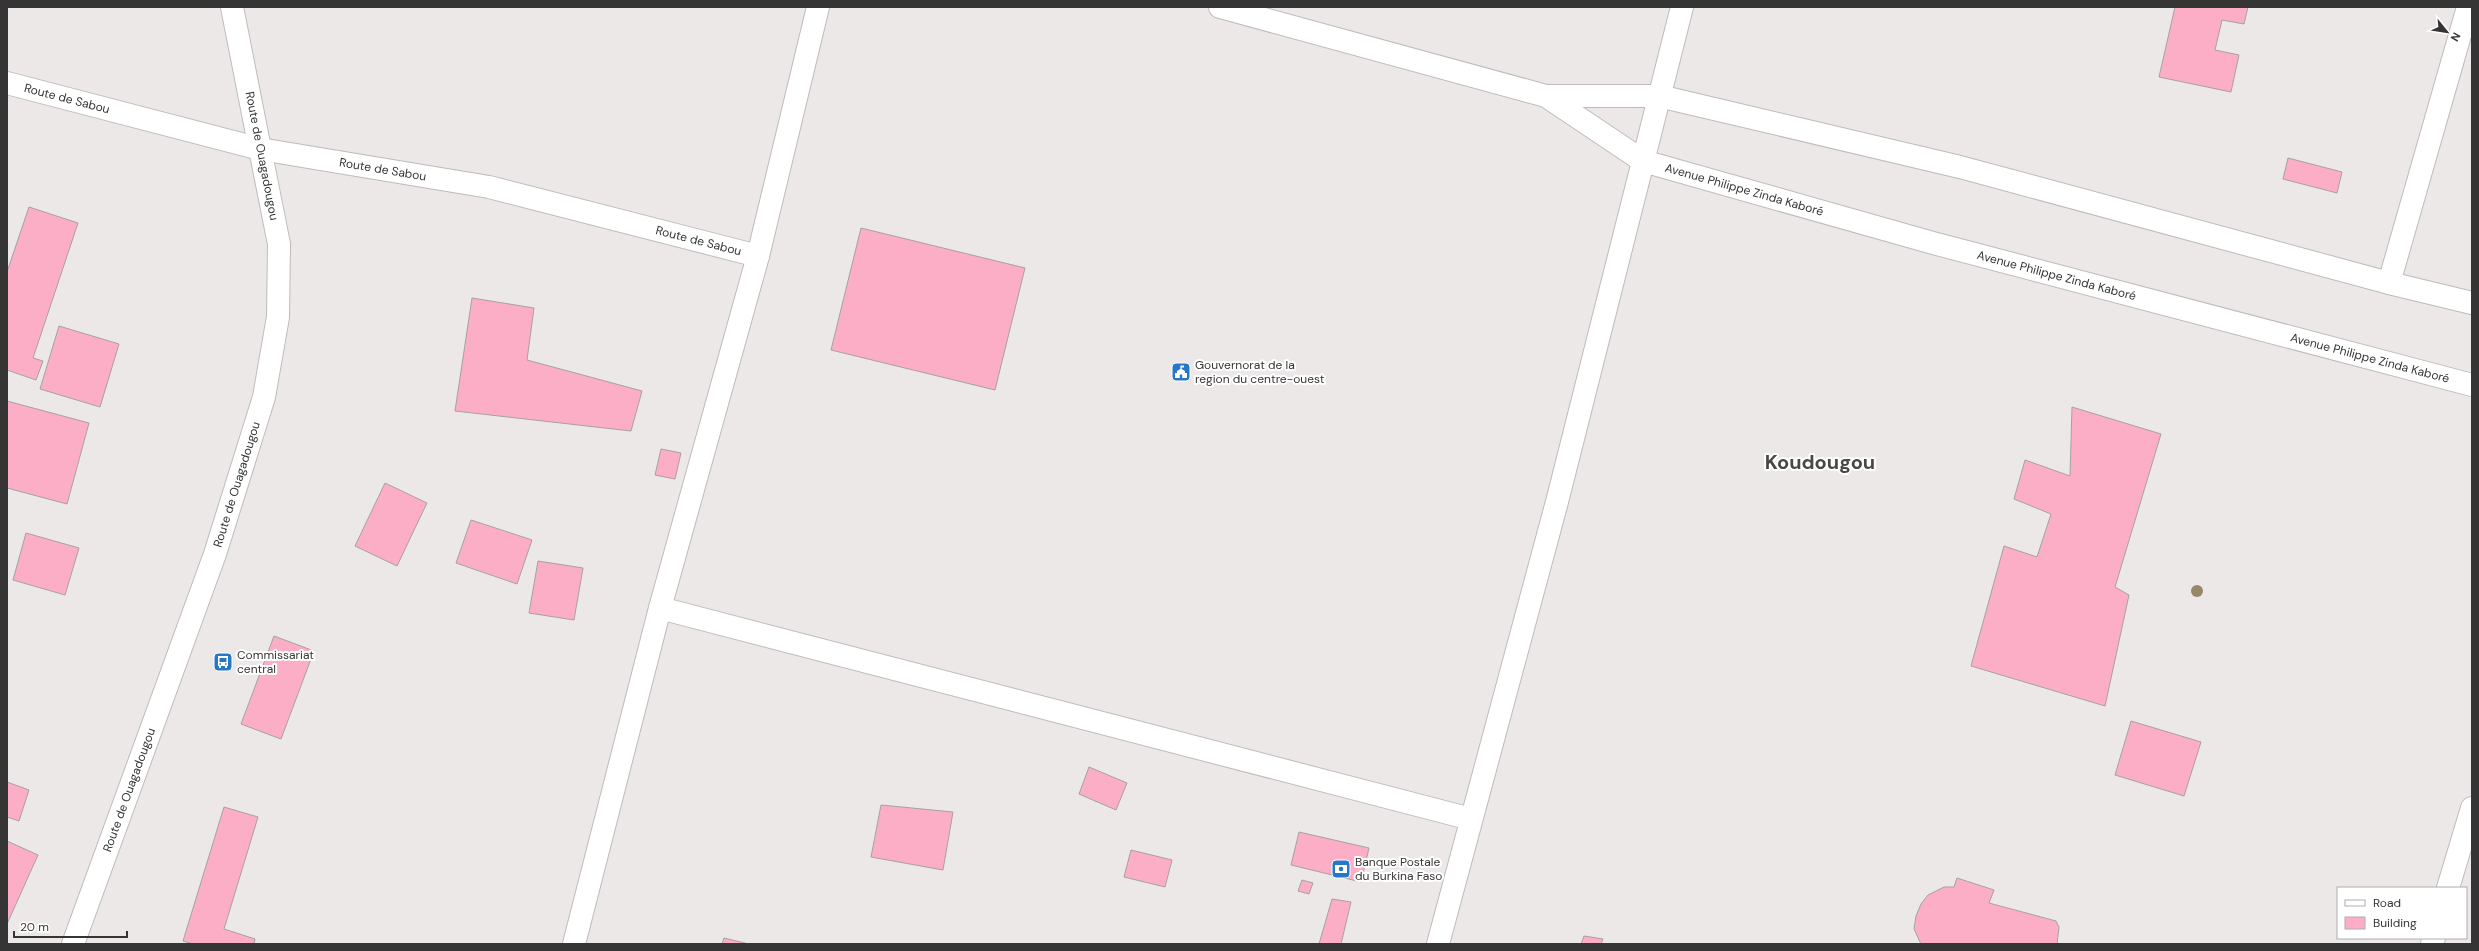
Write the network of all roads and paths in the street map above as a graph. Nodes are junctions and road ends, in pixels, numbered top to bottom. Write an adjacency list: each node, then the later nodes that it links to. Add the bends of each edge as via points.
1 (232, 7): 9 (main road, Route de Ouagadougou)
2 (818, 7): 11 (main road)
3 (1220, 7): 7 (main road)
4 (1682, 7): 8 (main road)
5 (2468, 7): 12 (main road)
6 (7, 83): 9 (main road, Route de Sabou)
7 (1546, 96): 8 (main road); 10 (main road, Avenue Philippe Zinda Kaboré)
8 (1659, 96): 10 (main road); 12 (main road, via 1960,167)
9 (260, 149): 11 (main road, Route de Sabou, via 489,187); 19 (main road, Route de Ouagadougou, via 279,244 278,317 264,397 215,554)
10 (1643, 161): 14 (main road, Avenue Philippe Zinda Kaboré, via 1940,245); 17 (main road, via 1558,498)
11 (758, 256): 15 (main road)
12 (2389, 283): 13 (main road)
13 (2472, 303)
14 (2472, 385)
15 (660, 608): 17 (main road); 20 (main road)
16 (2472, 808): 18 (main road)
17 (1471, 819): 21 (main road)
18 (2448, 887)
19 (73, 944)
20 (574, 944)
21 (1438, 944)

